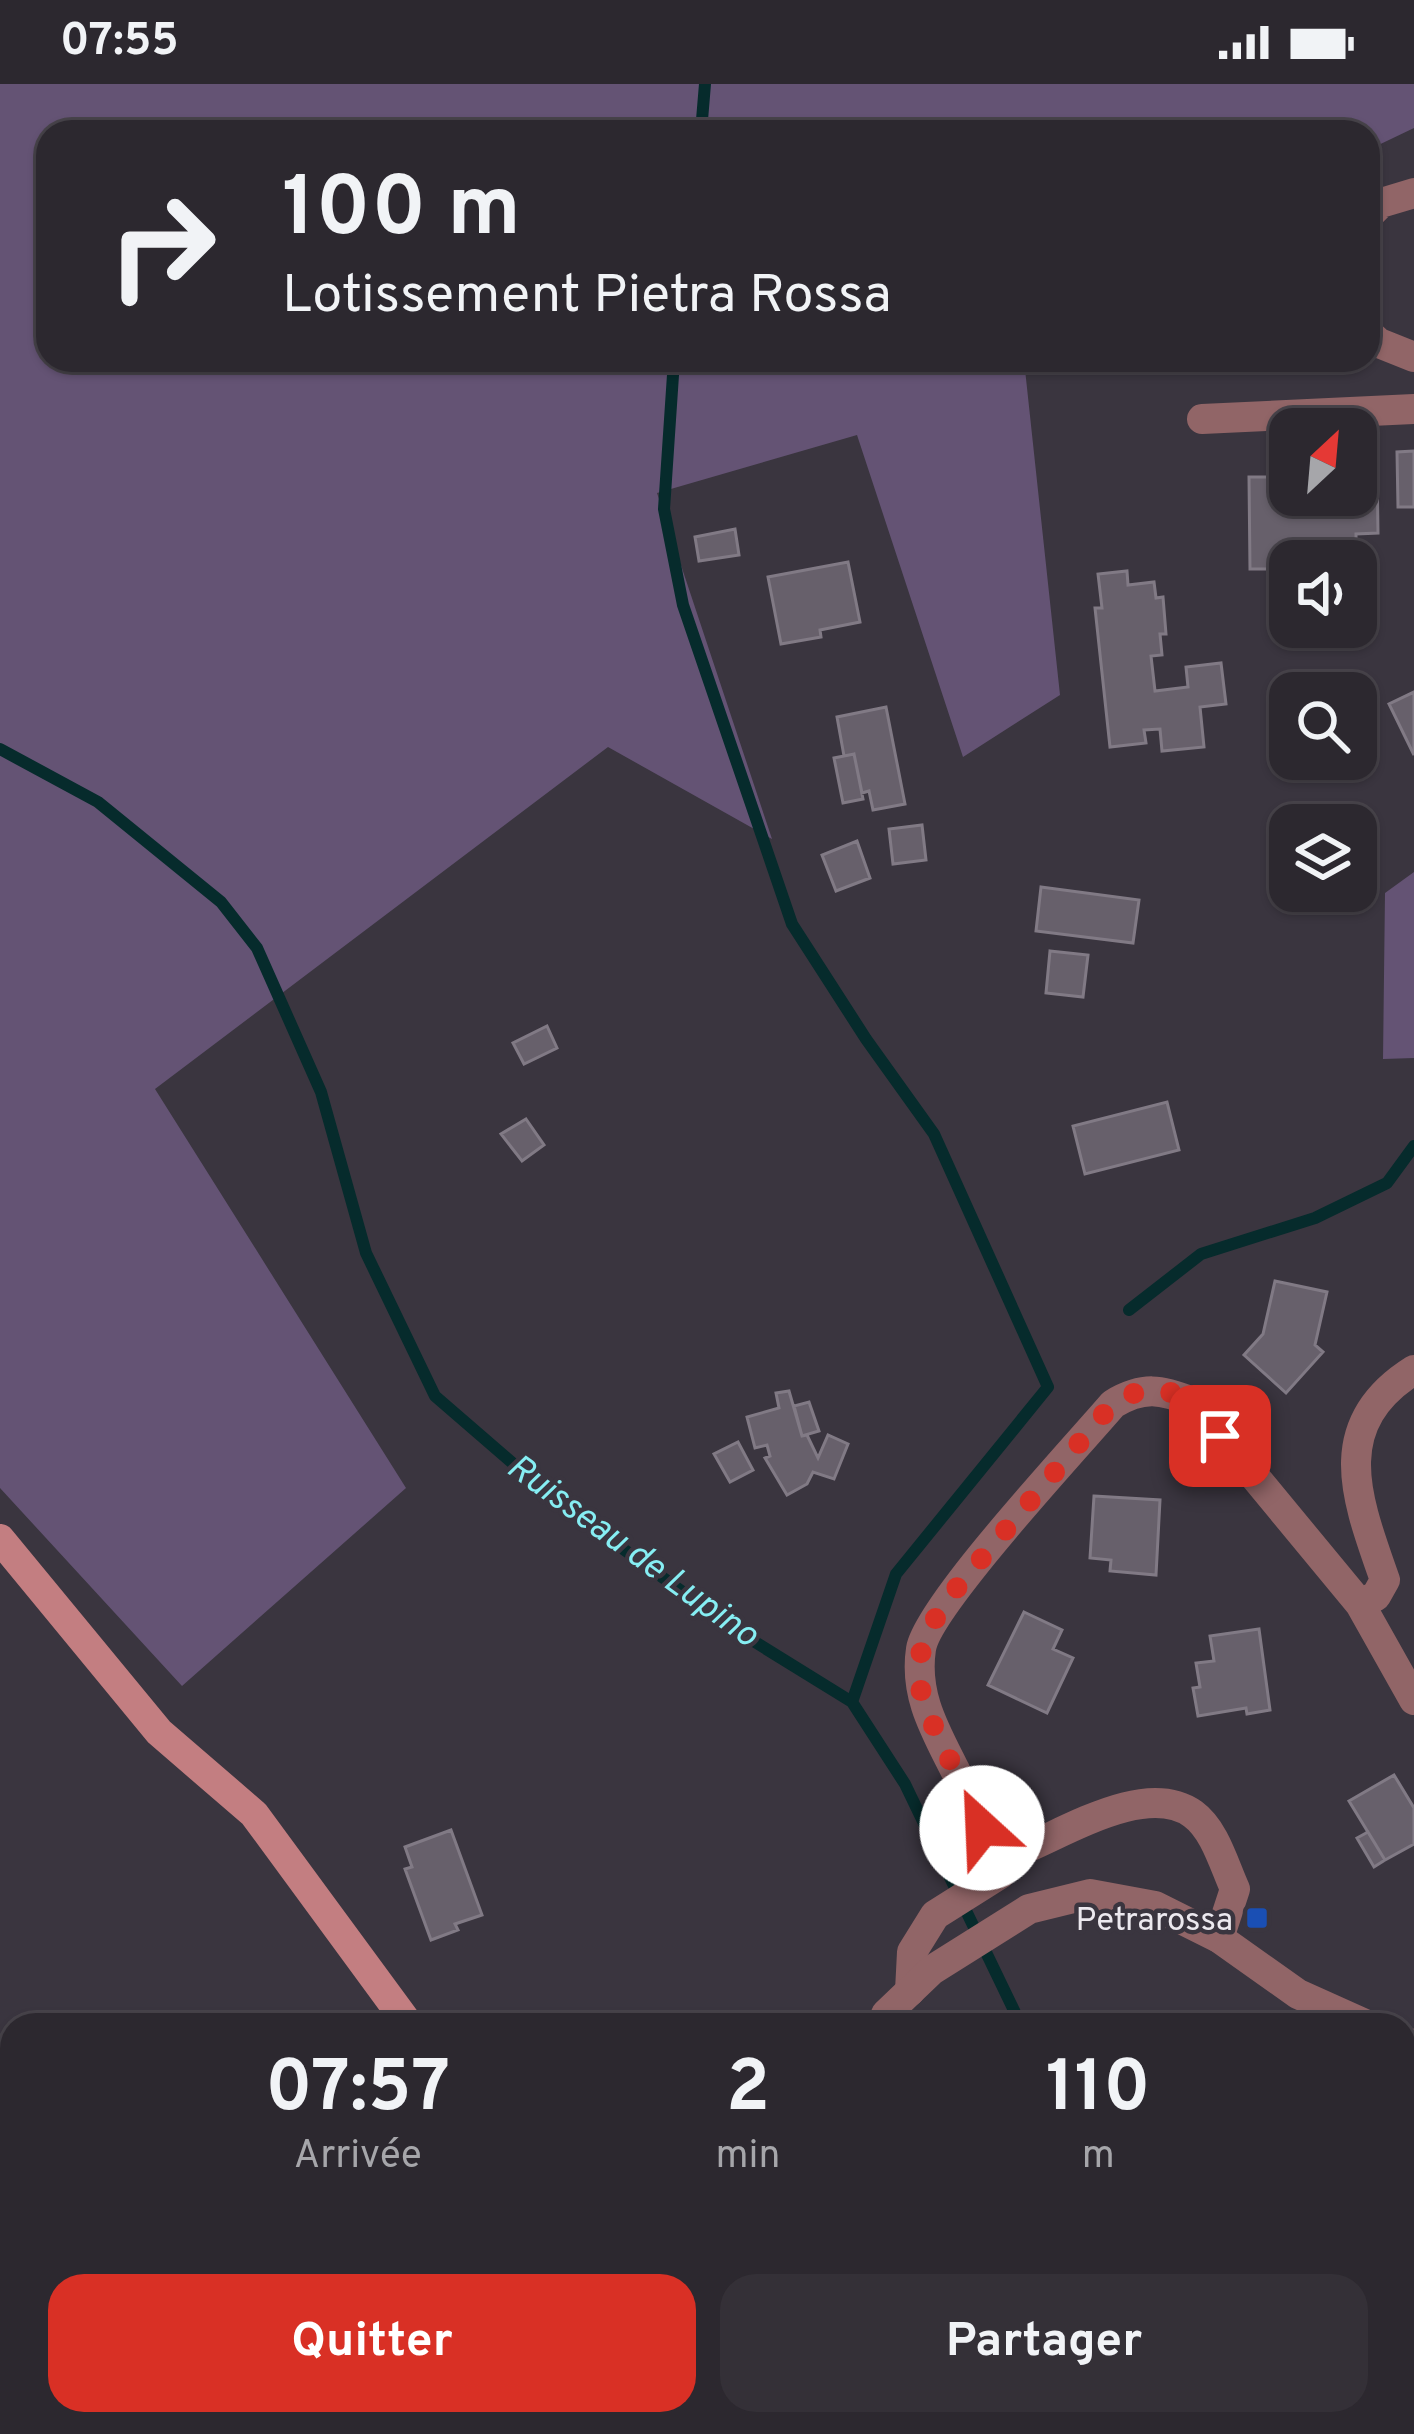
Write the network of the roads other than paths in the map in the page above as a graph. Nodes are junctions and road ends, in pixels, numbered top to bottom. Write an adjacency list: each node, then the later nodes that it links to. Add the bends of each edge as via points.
1 (1414, 194): 2 (street)
2 (1380, 204)
3 (1380, 343): 4 (street)
4 (1414, 357)
5 (1414, 410): 6 (street)
6 (1202, 419)
7 (1414, 1370): 9 (street, via 1360,1425 1355,1495 1384,1580)
8 (0, 1539): 14 (main road, via 159,1732 254,1814)
9 (1360, 1604): 10 (street); 11 (street, via 1192,1402 1136,1390 1113,1403 944,1603 921,1645 921,1699 982,1828)
10 (1414, 1700)
11 (1022, 1850): 12 (street, via 1134,1802 1166,1802 1193,1814 1235,1889); 13 (street, via 1000,1874 935,1915 912,1952)
12 (1219, 1938): 13 (street, via 1155,1906 1090,1894 1029,1909); 16 (street)
13 (921, 1980): 15 (street)
14 (398, 2013)
15 (887, 2013)
16 (1340, 2013)

